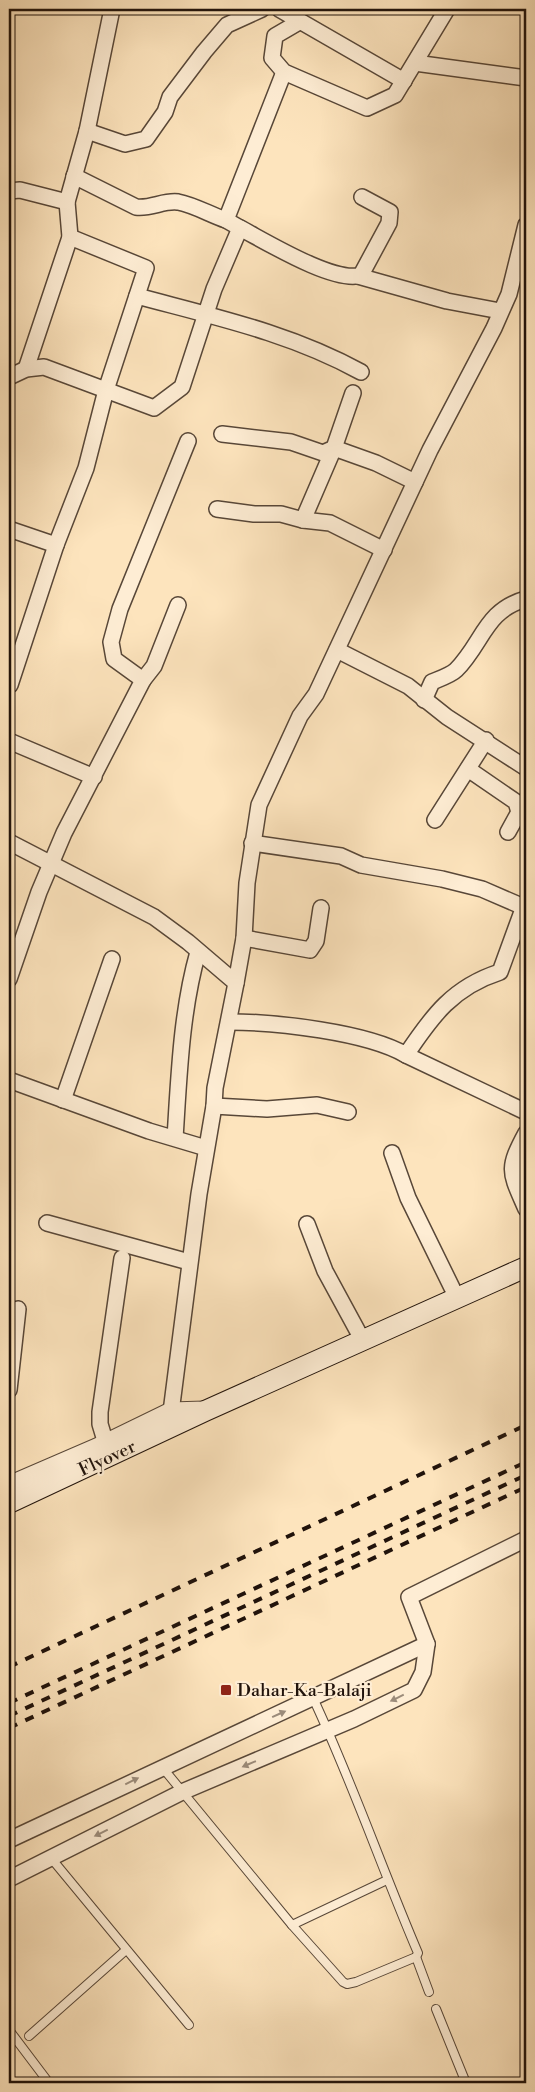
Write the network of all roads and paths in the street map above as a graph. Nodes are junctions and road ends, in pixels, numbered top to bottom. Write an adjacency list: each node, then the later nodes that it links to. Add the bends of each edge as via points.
1 (112, 9): 10 (street)
2 (262, 9): 10 (street, via 227,25 170,97 166,112 146,139 125,144)
3 (279, 9): 5 (street)
4 (447, 9): 6 (street)
5 (299, 22): 7 (street, via 275,36 272,58); 9 (street)
6 (415, 63): 8 (street); 9 (street)
7 (284, 72): 9 (street, via 367,108 395,95); 15 (street)
8 (526, 78)
9 (404, 81)
10 (87, 131): 11 (street)
11 (74, 176): 14 (street); 15 (street, via 136,207 179,202)
12 (9, 191): 14 (street, via 20,190)
13 (362, 197): 19 (street, via 390,212 389,223)
14 (67, 202): 18 (street)
15 (226, 220): 17 (street)
16 (526, 224): 21 (street, via 509,294)
17 (240, 228): 19 (street, via 300,261 352,278); 22 (street)
18 (70, 236): 20 (street, via 146,268); 23 (street)
19 (358, 276): 21 (street, via 447,301)
20 (137, 296): 22 (street); 26 (street)
21 (500, 311): 31 (street)
22 (206, 315): 24 (street, via 274,333 330,355); 26 (street, via 182,387 154,408)
23 (26, 369): 25 (street); 26 (street, via 44,367)
24 (361, 372)
25 (9, 377)
26 (106, 390): 35 (street, via 86,468)
27 (353, 393): 30 (street)
28 (222, 434): 30 (street, via 291,442 323,453)
29 (188, 442): 40 (street, via 142,558 131,577 111,642 114,659)
30 (334, 448): 31 (street); 33 (street)
31 (416, 482): 36 (street)
32 (216, 509): 33 (street, via 280,514)
33 (303, 520): 36 (street, via 330,523)
34 (9, 529): 35 (street)
35 (56, 545): 41 (street)
36 (384, 550): 39 (street)
37 (526, 599): 42 (street, via 510,604 496,615 456,671 432,682)
38 (178, 605): 40 (street, via 154,666)
39 (337, 650): 42 (street, via 408,686); 51 (street, via 316,694 300,716 258,805)
40 (143, 680): 47 (street)
41 (10, 685)
42 (424, 700): 43 (street)
43 (486, 740): 45 (street); 46 (street)
44 (9, 741): 47 (street)
45 (526, 768)
46 (468, 769): 48 (street); 49 (street, via 516,802 519,812)
47 (94, 777): 52 (street)
48 (435, 820)
49 (508, 832)
50 (9, 842): 52 (street)
51 (252, 843): 54 (street, via 341,856 361,865 442,879 482,889); 55 (street)
52 (51, 863): 56 (street, via 154,917); 58 (street)
53 (321, 908): 55 (street, via 316,941 310,950)
54 (526, 908): 61 (street, via 500,972 484,977 459,992 430,1018)
55 (244, 938): 59 (street)
56 (198, 952): 59 (street); 68 (street, via 182,1052)
57 (112, 959): 63 (street)
58 (9, 979)
59 (236, 983): 60 (street)
60 (230, 1022): 61 (street, via 284,1025 339,1034); 64 (street)
61 (406, 1055): 66 (street)
62 (9, 1080): 63 (street)
63 (64, 1100): 68 (street)
64 (214, 1106): 65 (street, via 267,1109 317,1105); 69 (street)
65 (348, 1112)
66 (526, 1112)
67 (526, 1133): 71 (street, via 515,1153 511,1175)
68 (175, 1138): 69 (street)
69 (206, 1148): 75 (street)
70 (392, 1153): 77 (street, via 408,1198)
71 (524, 1200)
72 (47, 1223): 75 (street)
73 (307, 1224): 79 (street, via 325,1271)
74 (122, 1258): 83 (street, via 100,1412)
75 (189, 1262): 82 (street)
76 (526, 1267): 77 (main road, Flyover)
77 (457, 1298): 79 (main road, Flyover)
78 (18, 1309): 80 (street)
79 (363, 1341): 81 (main road, Flyover)
80 (9, 1390)
81 (204, 1411): 82 (street); 85 (main road, Flyover)
82 (171, 1412): 83 (street)
83 (106, 1444): 84 (street)
84 (9, 1486)
85 (9, 1503)
86 (526, 1539): 87 (street, via 409,1597)
87 (427, 1644): 88 (street); 89 (street, one-way to 89, via 422,1672 414,1690)
88 (313, 1698): 89 (lane); 90 (street, one-way to 88)
89 (328, 1730): 91 (street, one-way to 91); 95 (lane)
90 (162, 1767): 91 (lane); 92 (street, one-way to 90)
91 (182, 1792): 93 (street, one-way to 93); 96 (lane)
92 (9, 1840)
93 (51, 1858): 94 (street); 97 (lane)
94 (9, 1879)
95 (387, 1880): 96 (lane); 98 (lane, via 418,1953)
96 (292, 1925): 98 (lane, via 347,1984)
97 (126, 1950): 101 (lane); 103 (lane)
98 (416, 1957): 99 (lane)
99 (430, 1992)
100 (436, 2009): 105 (lane)
101 (188, 2025)
102 (9, 2030): 104 (lane)
103 (29, 2036)
104 (49, 2083)
105 (466, 2083)

